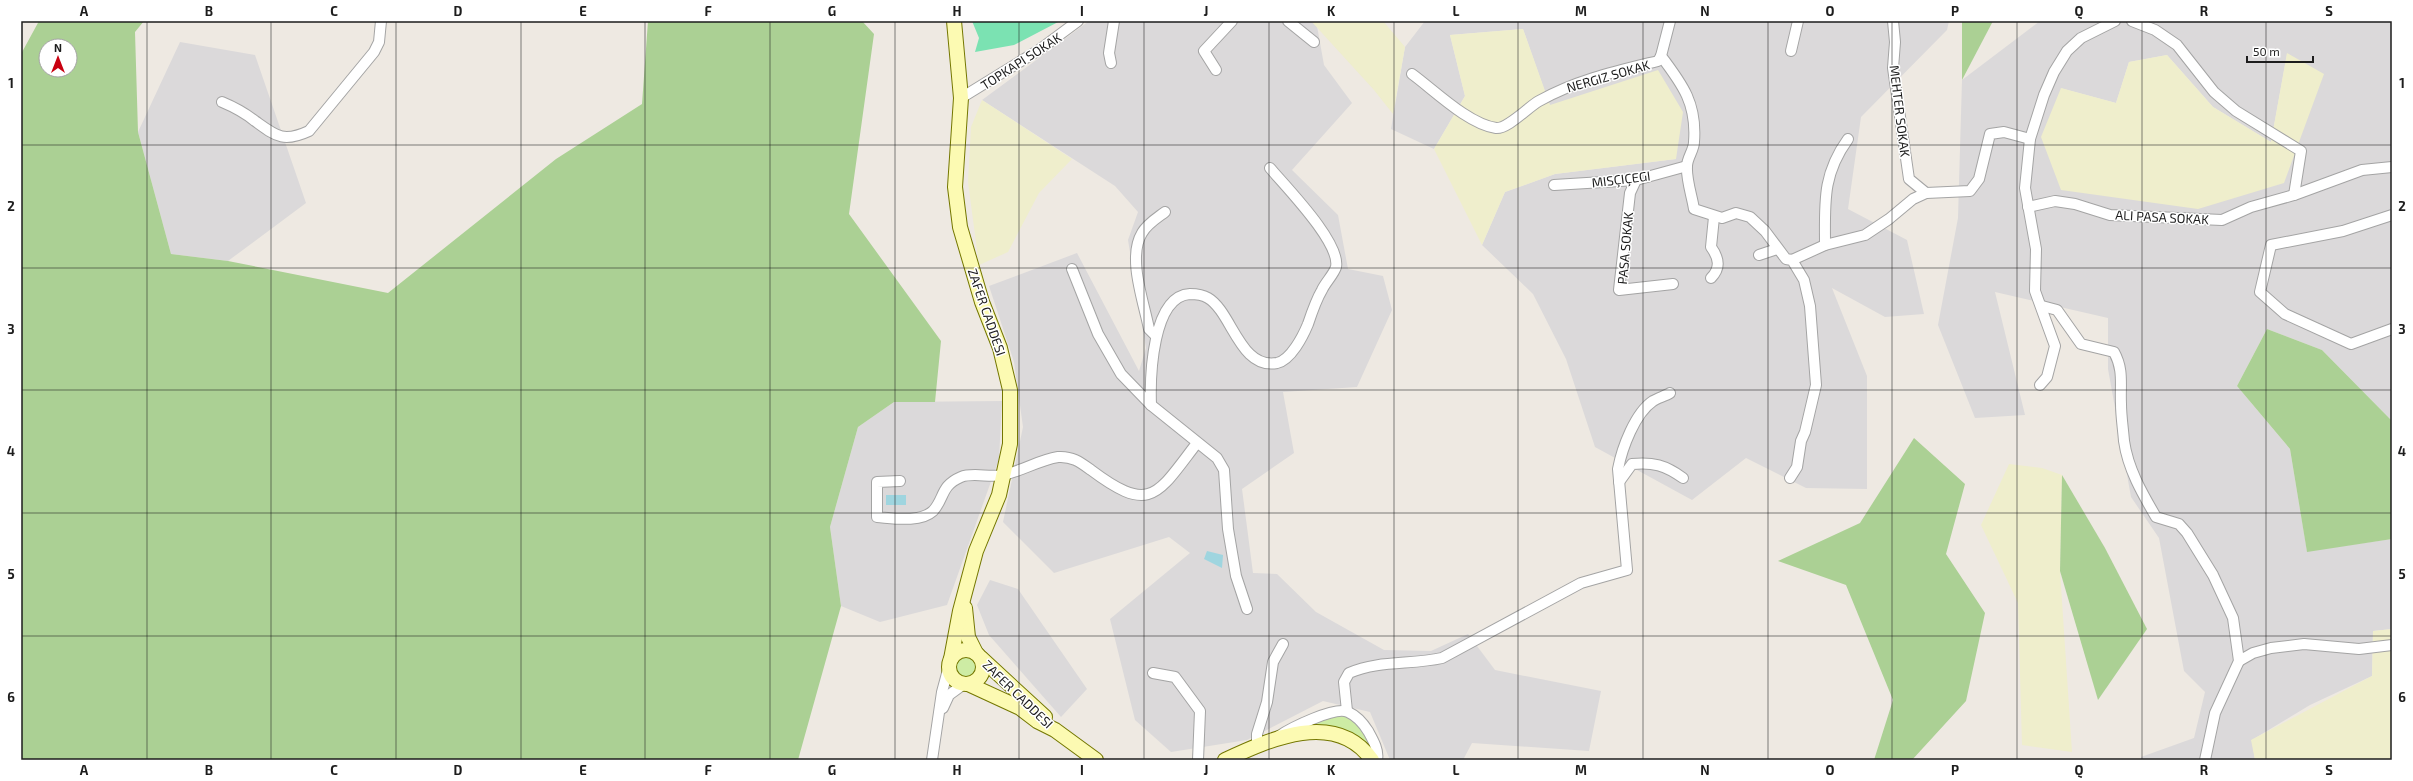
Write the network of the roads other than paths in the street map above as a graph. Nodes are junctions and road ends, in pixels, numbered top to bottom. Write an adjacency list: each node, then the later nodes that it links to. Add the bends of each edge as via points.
1 (381, 21): 19 (street, via 379,42 374,52 309,131 297,137 286,138 272,134 256,121)
2 (954, 21): 18 (street, ZAFER CADDESI)
3 (1078, 21): 18 (street, TOPKAPI SOKAK, via 1039,50)
4 (1114, 21): 15 (street)
5 (1232, 21): 16 (street, via 1204,51)
6 (1288, 21): 12 (street)
7 (1670, 21): 14 (street)
8 (1798, 21): 13 (street)
9 (1892, 21): 27 (street, MEHTER SOKAK, via 1895,42 1893,68 1909,180)
10 (2132, 21): 28 (street, via 2155,30 2176,45 2214,92 2236,111 2301,151)
11 (2113, 23): 21 (street, via 2081,38 2067,52 2054,72 2044,95)
12 (1314, 42)
13 (1791, 52)
14 (1661, 56): 17 (street, NERGIZ SOKAK, via 1658,61 1566,87 1538,102 1504,127 1489,125 1467,114); 22 (street, via 1684,87 1691,102 1694,144)
15 (1111, 63)
16 (1216, 70)
17 (1412, 74)
18 (961, 98): 47 (street, ZAFER CADDESI, via 955,187 960,227 982,302 1000,348 1010,390 1010,444)
19 (222, 102)
20 (1848, 139): 33 (street, via 1837,154 1828,179 1824,212)
21 (2030, 139): 27 (street, via 2004,132 1990,134 1982,170 1974,188 1966,191); 29 (street, via 2025,188)
22 (1687, 166): 25 (street, MISÇIÇEGI); 32 (street, via 1694,209)
23 (2392, 167): 28 (street, ALI PASA SOKAK, via 2362,170)
24 (1270, 168): 42 (street, via 1318,224 1330,242 1336,259 1336,268 1320,292 1306,328 1294,349 1287,358 1278,363 1258,360 1247,352 1215,305 1208,298 1196,294 1180,296 1171,302)
25 (1636, 180): 26 (street, MISÇIÇEGI); 39 (street, PASA SOKAK, via 1630,193 1619,290)
26 (1554, 185)
27 (1926, 193): 33 (street, via 1913,199 1865,235)
28 (2294, 195): 29 (street, ALI PASA SOKAK, via 2251,207 2222,220 2110,215 2075,204 2055,202)
29 (2028, 207): 40 (street, via 2036,249 2036,291)
30 (1164, 212): 42 (street, via 1143,231 1136,248 1136,264 1149,329)
31 (2392, 215): 41 (street, via 2343,231 2271,245 2260,292 2285,314 2352,344)
32 (1714, 217): 34 (street, via 1722,218 1736,212 1750,217 1765,231); 38 (street, via 1711,247 1718,256 1718,267)
33 (1825, 245): 36 (street)
34 (1777, 249): 35 (street); 36 (street, via 1786,259)
35 (1759, 255)
36 (1792, 260): 49 (street, via 1804,280 1810,306 1816,385 1797,467)
37 (1072, 269): 45 (street, via 1111,360 1130,386)
38 (1711, 278)
39 (1673, 284)
40 (2042, 306): 43 (street, via 2055,346 2047,377); 57 (street, via 2057,310 2081,344 2114,352 2120,362 2120,403 2124,443 2137,485 2156,517 2179,524 2187,533 2213,575 2233,618)
41 (2392, 329)
42 (1156, 336): 45 (street, via 1150,384)
43 (2040, 386)
44 (1670, 394): 51 (street, via 1652,402 1630,432 1621,455)
45 (1151, 405): 46 (street)
46 (1197, 443): 47 (street, via 1167,481 1152,493 1140,496 1129,494 1070,457 1040,462); 53 (street, via 1217,458 1224,470 1228,530 1236,576)
47 (1003, 475): 50 (street, via 962,476 945,486 933,511 922,516 876,517 877,482); 52 (street, ZAFER CADDESI, via 999,494 976,551)
48 (1683, 478): 51 (street, via 1668,467 1645,463 1632,464)
49 (1790, 478)
50 (900, 481)
51 (1619, 482): 61 (street, via 1627,570 1581,583 1442,658 1424,662 1374,665 1349,673 1344,682)
52 (964, 598): 56 (street, ZAFER CADDESI, via 967,631); 58 (street, ZAFER CADDESI, via 955,629)
53 (1247, 609)
54 (1283, 644): 65 (street, via 1272,662 1268,695 1257,734)
55 (2392, 645): 57 (street, via 2359,649 2304,644 2271,648)
56 (979, 655): 58 (street, ZAFER CADDESI, via 963,650); 60 (street, ZAFER CADDESI, via 982,673 979,679); 63 (street, ZAFER CADDESI, via 1042,714)
57 (2239, 660): 72 (street, via 2215,713)
58 (950, 663): 60 (street, ZAFER CADDESI, via 953,679); 62 (street, ZAFER CADDESI, via 942,692)
59 (1153, 673): 68 (street, via 1175,677 1200,711)
60 (966, 684): 62 (street, ZAFER CADDESI, via 949,695); 63 (street, ZAFER CADDESI, via 1020,708)
61 (1347, 711): 64 (street, via 1316,718 1289,729); 71 (street, via 1359,720 1370,734 1378,753)
62 (939, 718): 66 (street)
63 (1055, 730): 67 (street)
64 (1275, 740): 65 (street); 70 (street, via 1306,731 1328,732 1343,736 1359,746)
65 (1257, 746): 69 (street)
66 (932, 760)
67 (1096, 760)
68 (1198, 760)
69 (1225, 760)
70 (1372, 760)
71 (1377, 760)
72 (2205, 760)

